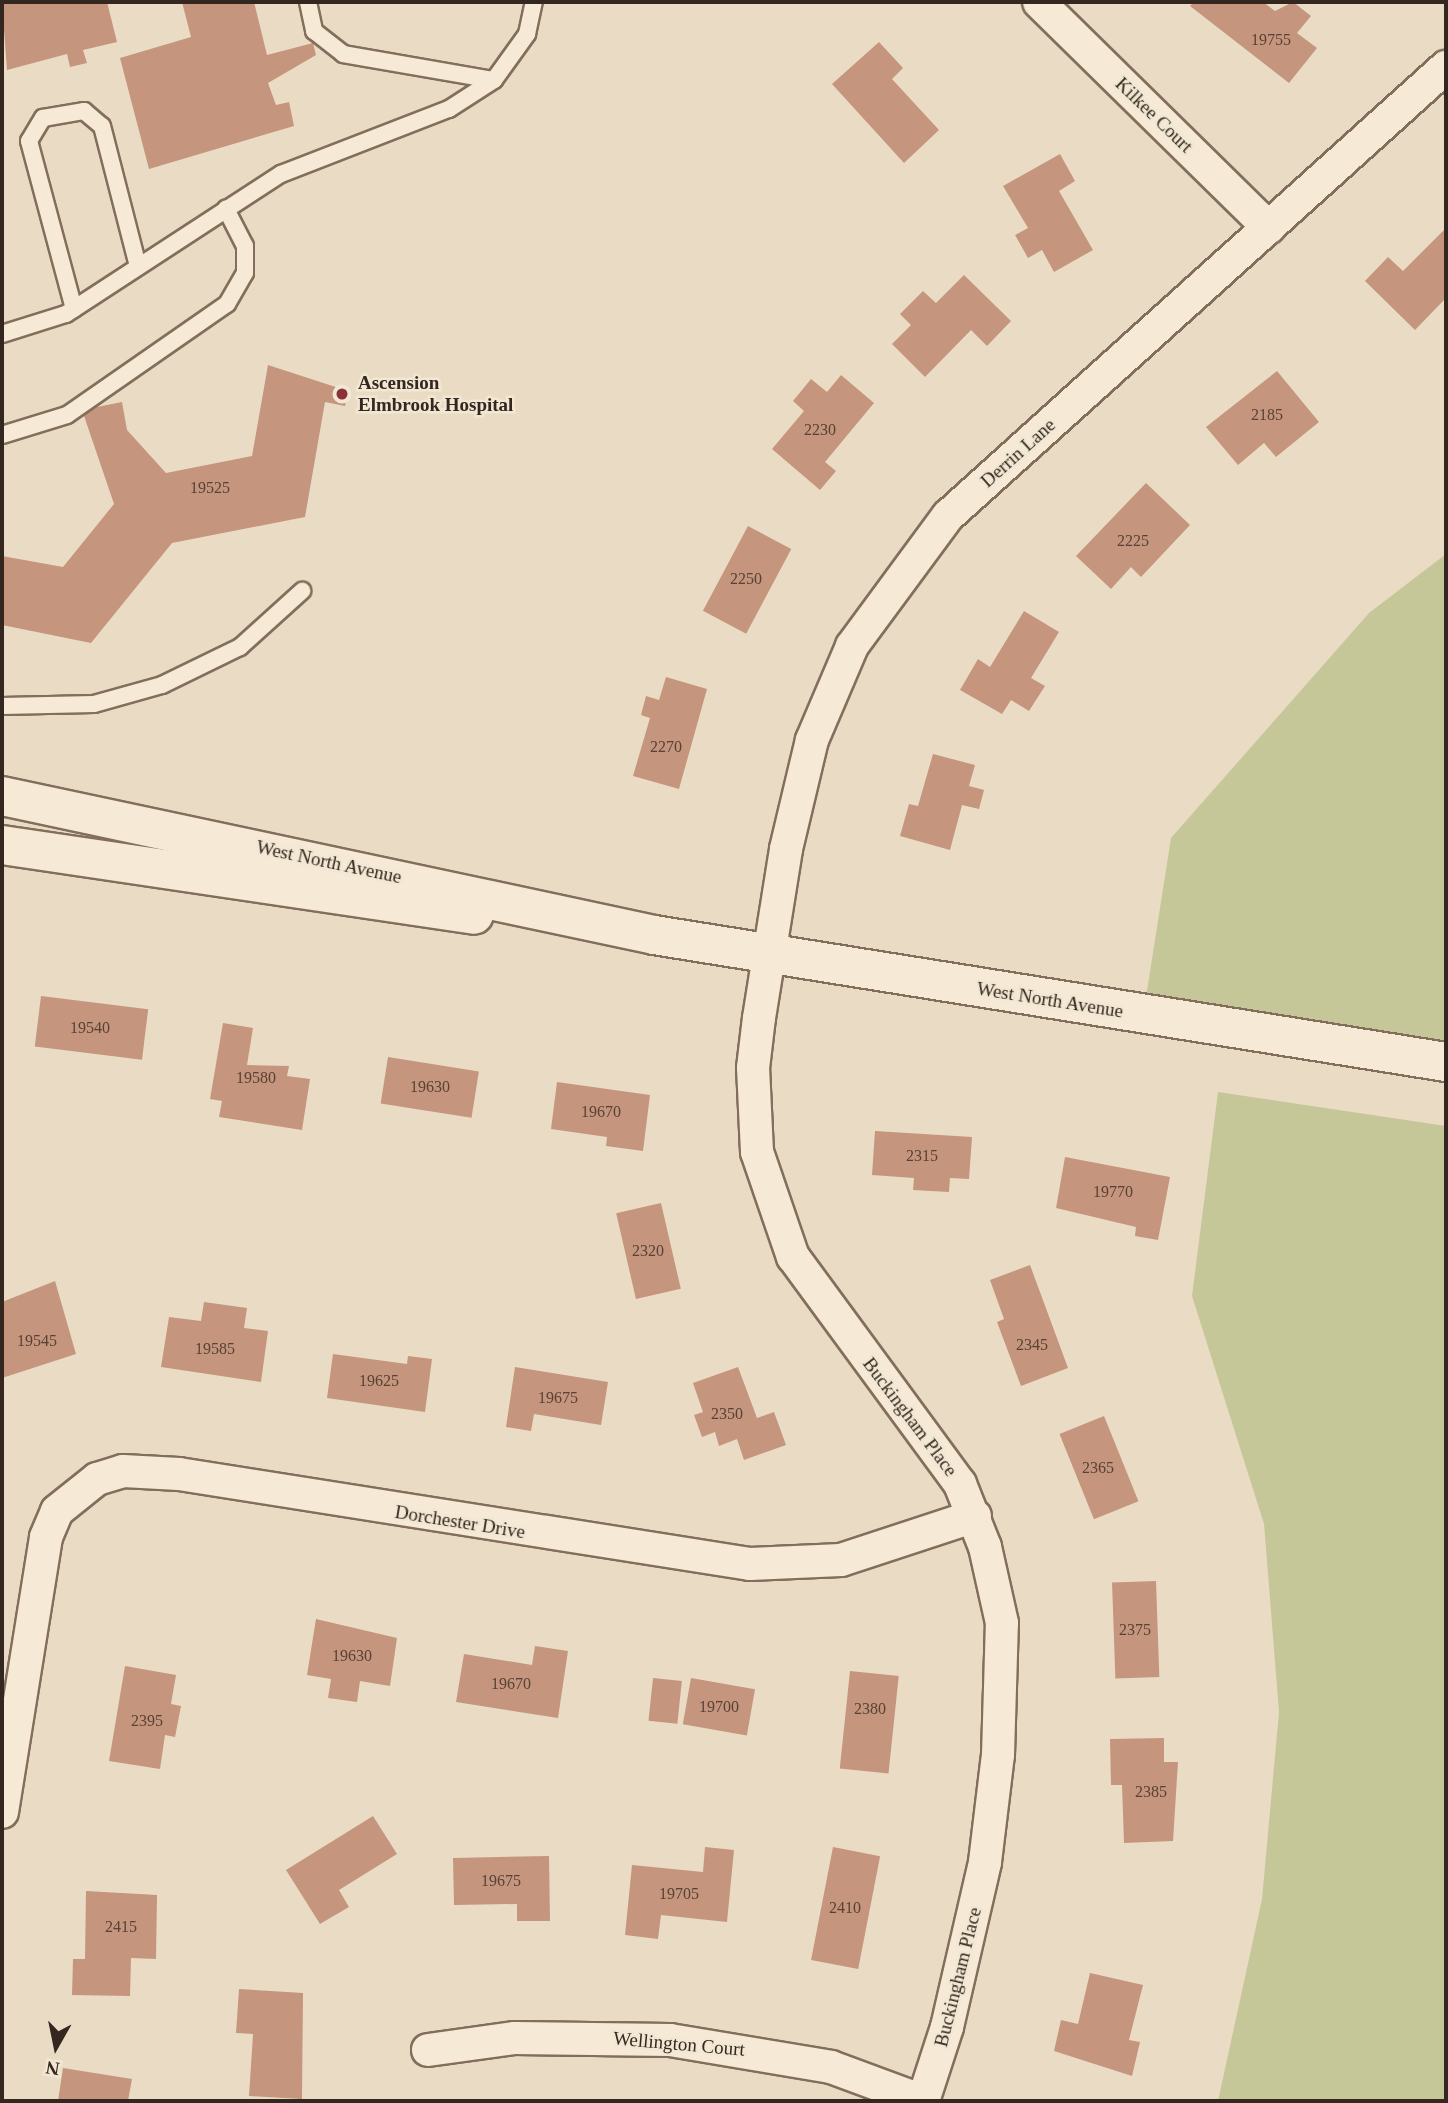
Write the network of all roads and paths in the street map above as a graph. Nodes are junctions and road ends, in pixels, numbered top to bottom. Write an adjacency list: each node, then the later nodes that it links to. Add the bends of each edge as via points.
1 (308, 2): 5 (lane, via 314,31 343,54)
2 (534, 2): 5 (lane, via 527,34)
3 (1039, 2): 7 (street, Kilkee Court)
4 (1446, 67): 7 (street, Derrin Lane)
5 (494, 80): 6 (lane, via 449,108 281,174)
6 (226, 209): 8 (lane); 11 (lane, via 245,246 245,273 227,304 67,415)
7 (1269, 228): 17 (street, Derrin Lane, via 948,516 898,578 852,646 812,740 786,849)
8 (138, 266): 9 (lane); 9 (lane, via 102,126 84,111 43,118 29,141)
9 (74, 309): 10 (lane)
10 (2, 334)
11 (2, 435)
12 (302, 591): 13 (lane, via 240,647 162,685 94,704)
13 (2, 706)
14 (2, 796): 16 (main road, West North Avenue)
15 (2, 845): 16 (main road, West North Avenue, via 405,908)
16 (654, 935): 17 (main road, West North Avenue)
17 (772, 956): 18 (main road, West North Avenue); 19 (street, Buckingham Place, via 753,1068 764,1182 793,1257 834,1321 942,1453)
18 (1446, 1062)
19 (975, 1516): 20 (street, Dorchester Drive, via 841,1560 750,1564 179,1474 123,1471 97,1479 57,1511 32,1614); 22 (street, Buckingham Place, via 1002,1623 998,1755 972,1927)
20 (2, 1812)
21 (428, 2050): 22 (street, Wellington Court, via 515,2038 670,2040 831,2067)
22 (923, 2101)

